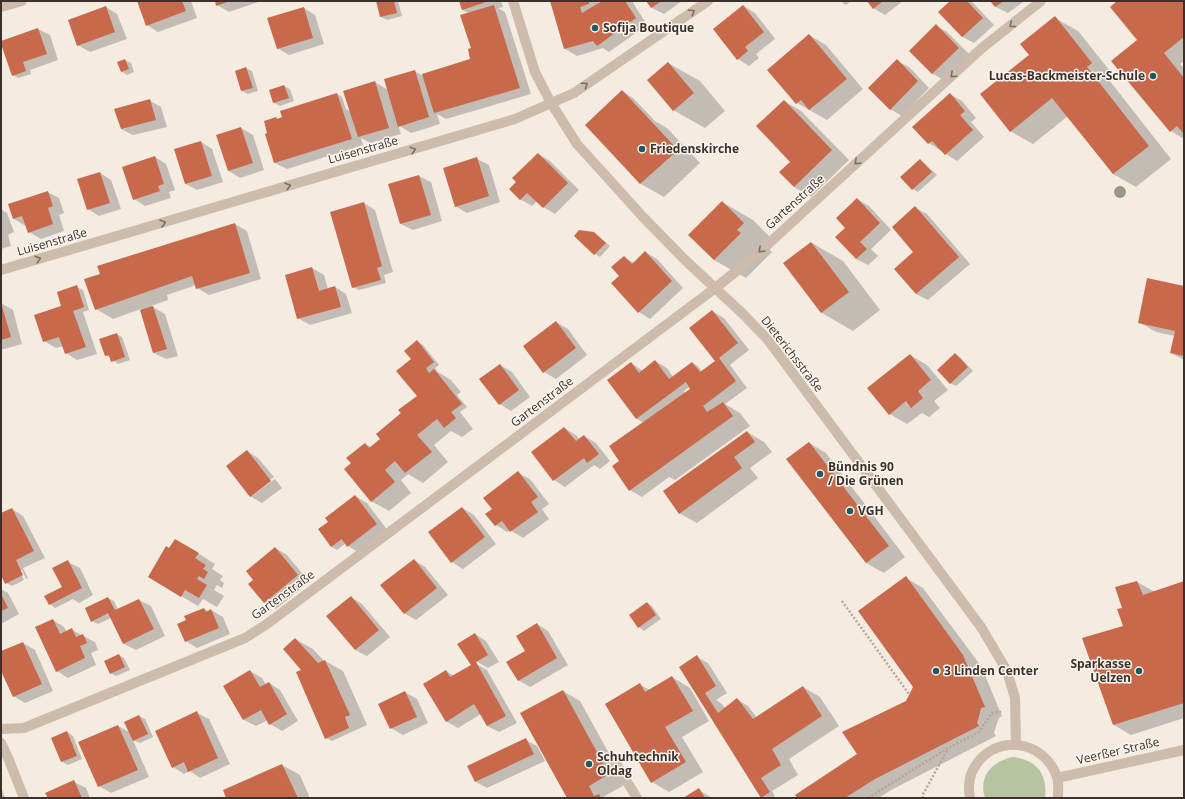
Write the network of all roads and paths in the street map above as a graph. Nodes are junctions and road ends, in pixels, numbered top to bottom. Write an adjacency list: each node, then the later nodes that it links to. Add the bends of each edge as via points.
1 (22, 1): 5 (street)
2 (513, 1): 6 (street, Dieterichsstraße, via 535,72)
3 (708, 1): 6 (street, Luisenstraße, one-way to 3, via 574,93)
4 (1041, 1): 8 (street, Gartenstraße, one-way to 8, via 982,48 754,257)
5 (1, 7)
6 (551, 103): 7 (street, Luisenstraße, one-way to 6, via 515,120); 8 (street, Dieterichsstraße, via 577,144 643,217)
7 (1, 270)
8 (714, 289): 11 (street, Dieterichsstraße, via 768,340 981,627 1007,671 1015,698); 12 (street, Gartenstraße, via 245,638 24,728)
9 (842, 601): 10 (path)
10 (909, 694)
11 (1016, 712): 14 (street, Dieterichsstraße); 15 (path, via 992,713 979,732)
12 (1, 729)
13 (1, 743): 19 (street)
14 (1016, 744): 18 (street, via 1027,746 1046,758); 23 (street, via 994,749 978,762 969,783)
15 (948, 748): 21 (path); 22 (path)
16 (1184, 750): 18 (street, Veerßer Straße)
17 (615, 762): 20 (street)
18 (1057, 778): 24 (street)
19 (24, 798)
20 (638, 798)
21 (868, 798)
22 (923, 798)
23 (970, 798)
24 (1058, 798)

